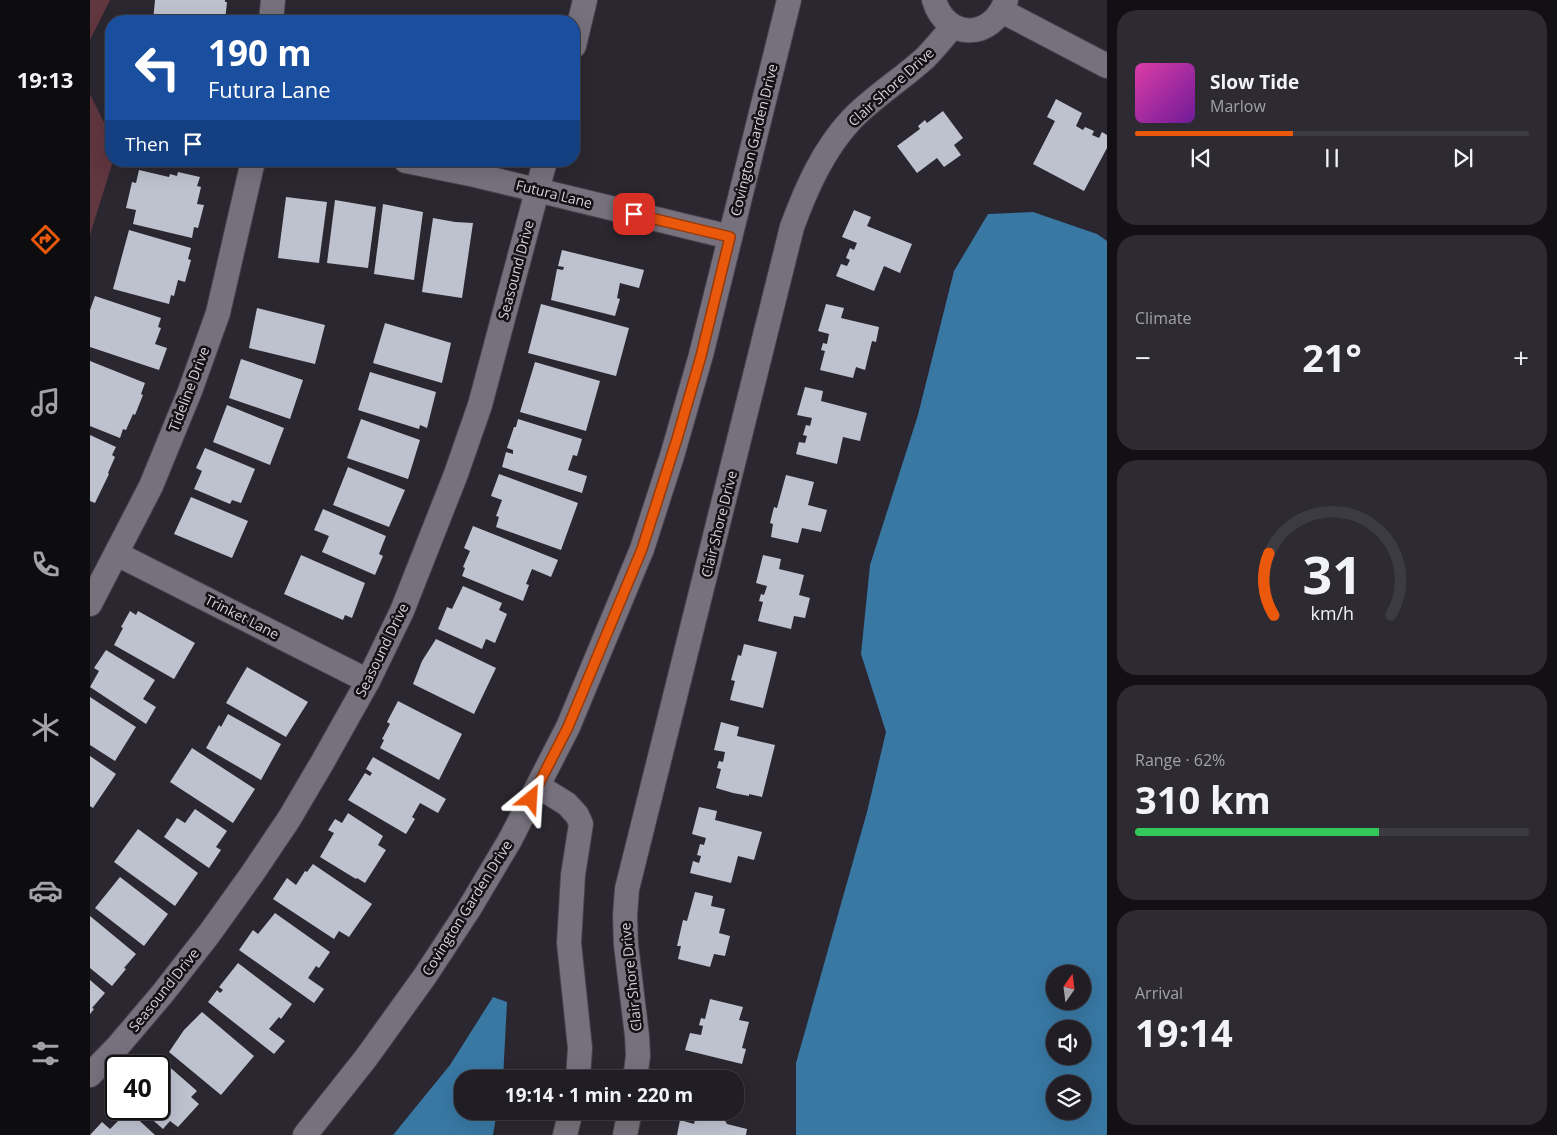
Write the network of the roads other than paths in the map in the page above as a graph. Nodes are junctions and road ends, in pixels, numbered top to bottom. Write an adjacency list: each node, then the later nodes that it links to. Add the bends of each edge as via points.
1 (273, 0): 6 (street)
2 (585, 0): 7 (street)
3 (789, 0): 14 (street, Covington Garden Drive)
4 (934, 0): 8 (street, via 938,11)
5 (1004, 6): 8 (street, via 996,20 986,27 964,30); 9 (street)
6 (272, 15)
7 (580, 21)
8 (953, 26): 20 (street, Clair Shore Drive, via 926,57 850,121 819,164 792,227 627,889 626,945 637,1036)
9 (1107, 66)
10 (252, 167): 15 (street, Tideline Drive, via 218,313 151,486)
11 (436, 167): 13 (street, Futura Lane)
12 (544, 167): 13 (street, Seasound Drive)
13 (538, 190): 14 (street, Futura Lane); 17 (street, Seasound Drive, via 480,405 402,611)
14 (730, 237): 18 (street, Covington Garden Drive, via 701,356 642,549 568,727)
15 (117, 554): 16 (street, Tideline Drive); 17 (street, Trinket Lane)
16 (90, 604)
17 (368, 681): 21 (street, Seasound Drive, via 318,771 252,874 163,994)
18 (538, 786): 19 (street, via 567,804 582,824 573,875 569,943 580,1048); 24 (street, Covington Garden Drive, via 469,909 425,976)
19 (579, 1070)
20 (636, 1070)
21 (90, 1075)
22 (569, 1120): 25 (street)
23 (628, 1120): 26 (street)
24 (305, 1135)
25 (565, 1135)
26 (624, 1135)

